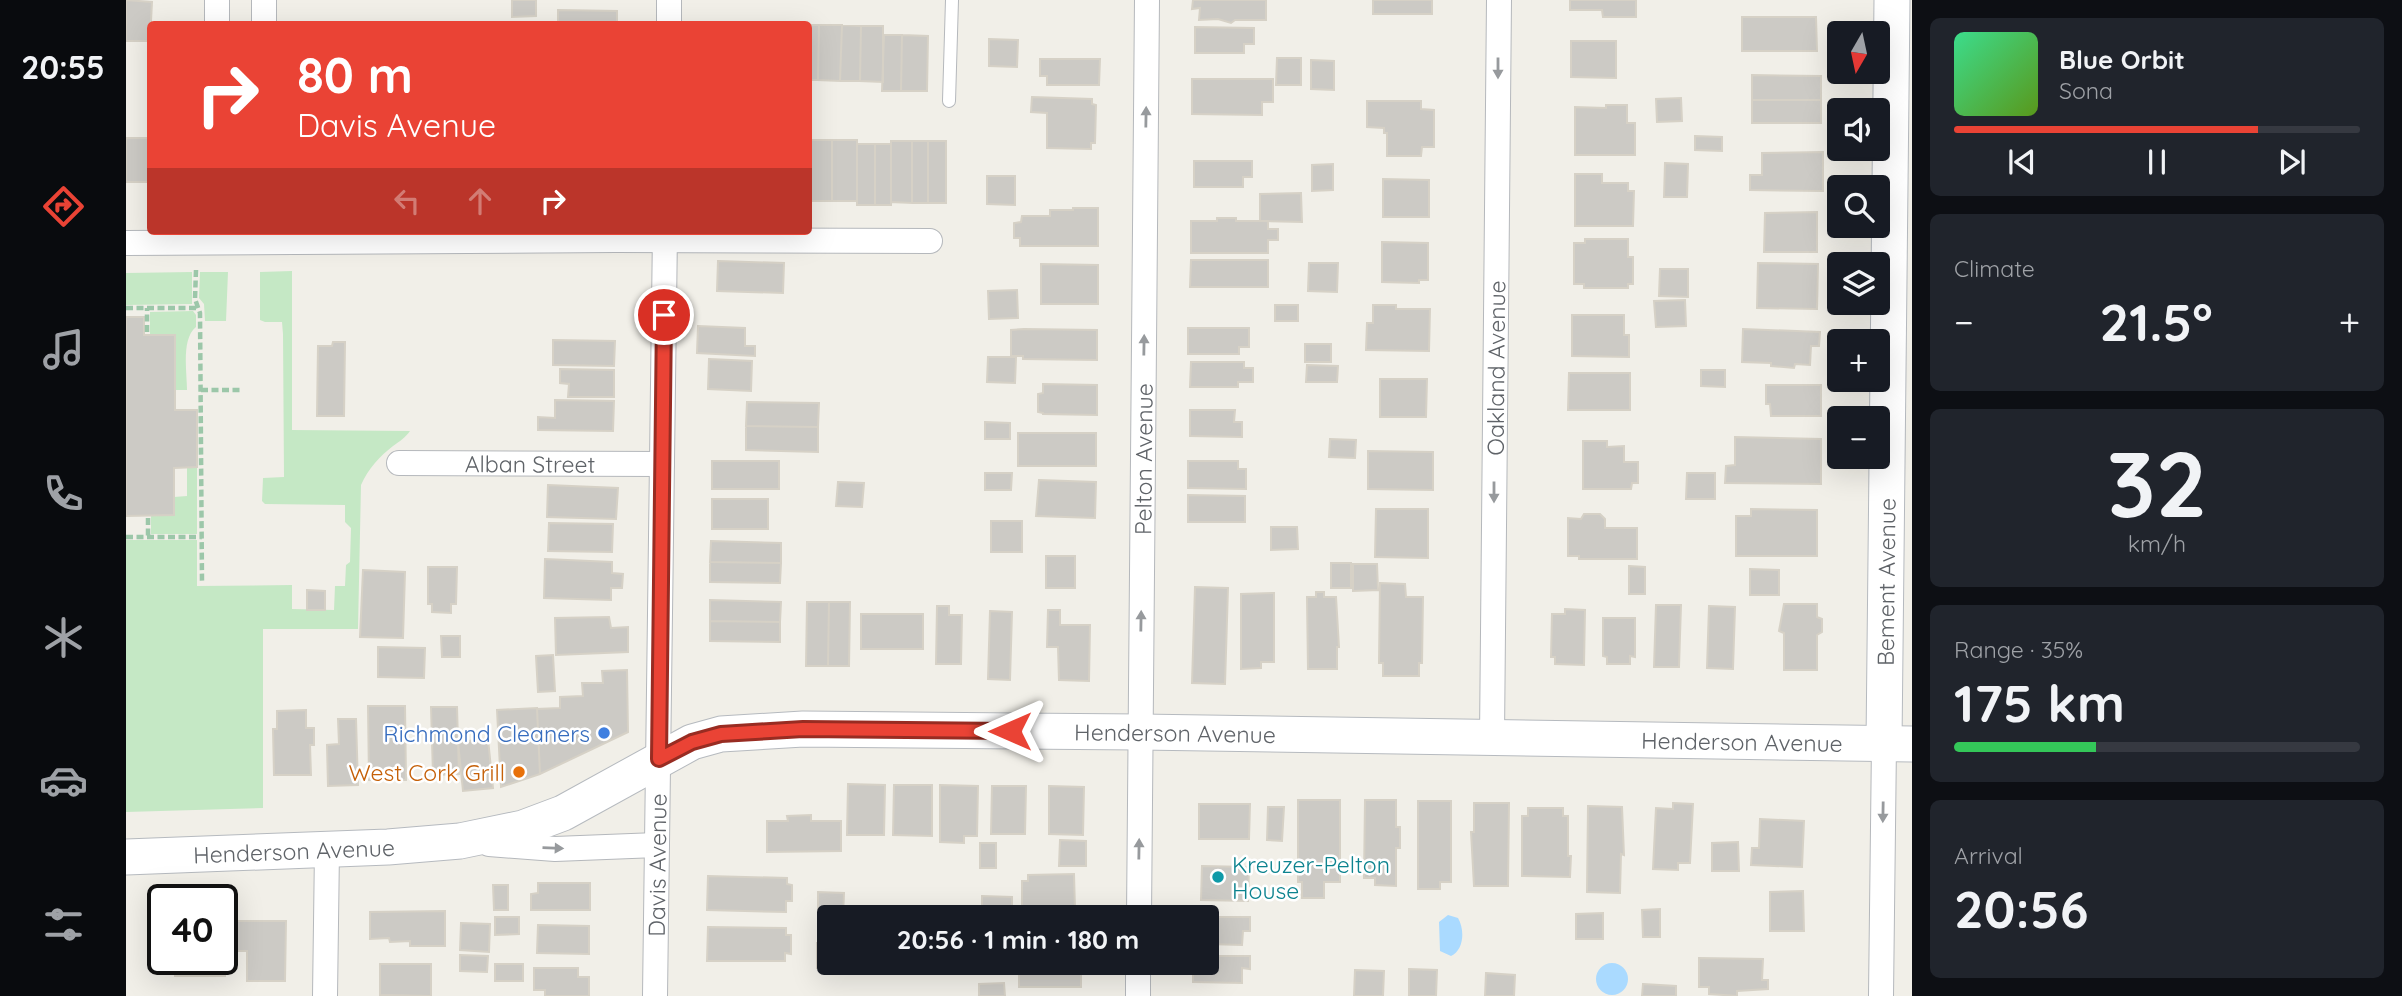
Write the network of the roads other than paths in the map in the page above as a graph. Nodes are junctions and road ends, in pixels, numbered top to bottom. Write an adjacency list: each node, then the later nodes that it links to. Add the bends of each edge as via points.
1 (217, 0): 8 (street)
2 (264, 0): 9 (street)
3 (669, 0): 10 (street)
4 (952, 0): 11 (lane)
5 (1147, 0): 18 (street, Pelton Avenue, one-way to 5)
6 (1499, 0): 19 (street, Oakland Avenue, one-way to 19)
7 (1892, 0): 20 (street, Bement Avenue)
8 (217, 21)
9 (264, 21)
10 (668, 21)
11 (949, 101)
12 (222, 235): 15 (street)
13 (665, 235): 14 (street); 17 (street, Davis Avenue)
14 (930, 241)
15 (126, 243)
16 (399, 463): 17 (street, Alban Street)
17 (662, 464): 21 (street, Davis Avenue)
18 (1140, 732): 19 (street, Henderson Avenue); 21 (street, Henderson Avenue, via 789,730 721,734); 26 (street, Pelton Avenue, one-way to 18)
19 (1492, 737): 20 (street, Henderson Avenue)
20 (1898, 743): 31 (street, Bement Avenue, one-way to 31)
21 (659, 759): 22 (street, Henderson Avenue, via 563,813 523,828); 23 (street, Davis Avenue)
22 (460, 841): 23 (street, Henderson Avenue, one-way to 23, via 555,849); 24 (street, Henderson Avenue)
23 (657, 845): 29 (street, Davis Avenue)
24 (327, 849): 25 (street, Henderson Avenue); 28 (street)
25 (126, 857)
26 (1139, 905)
27 (1138, 975): 30 (street)
28 (325, 996)
29 (655, 996)
30 (1138, 996)
31 (1881, 996)

